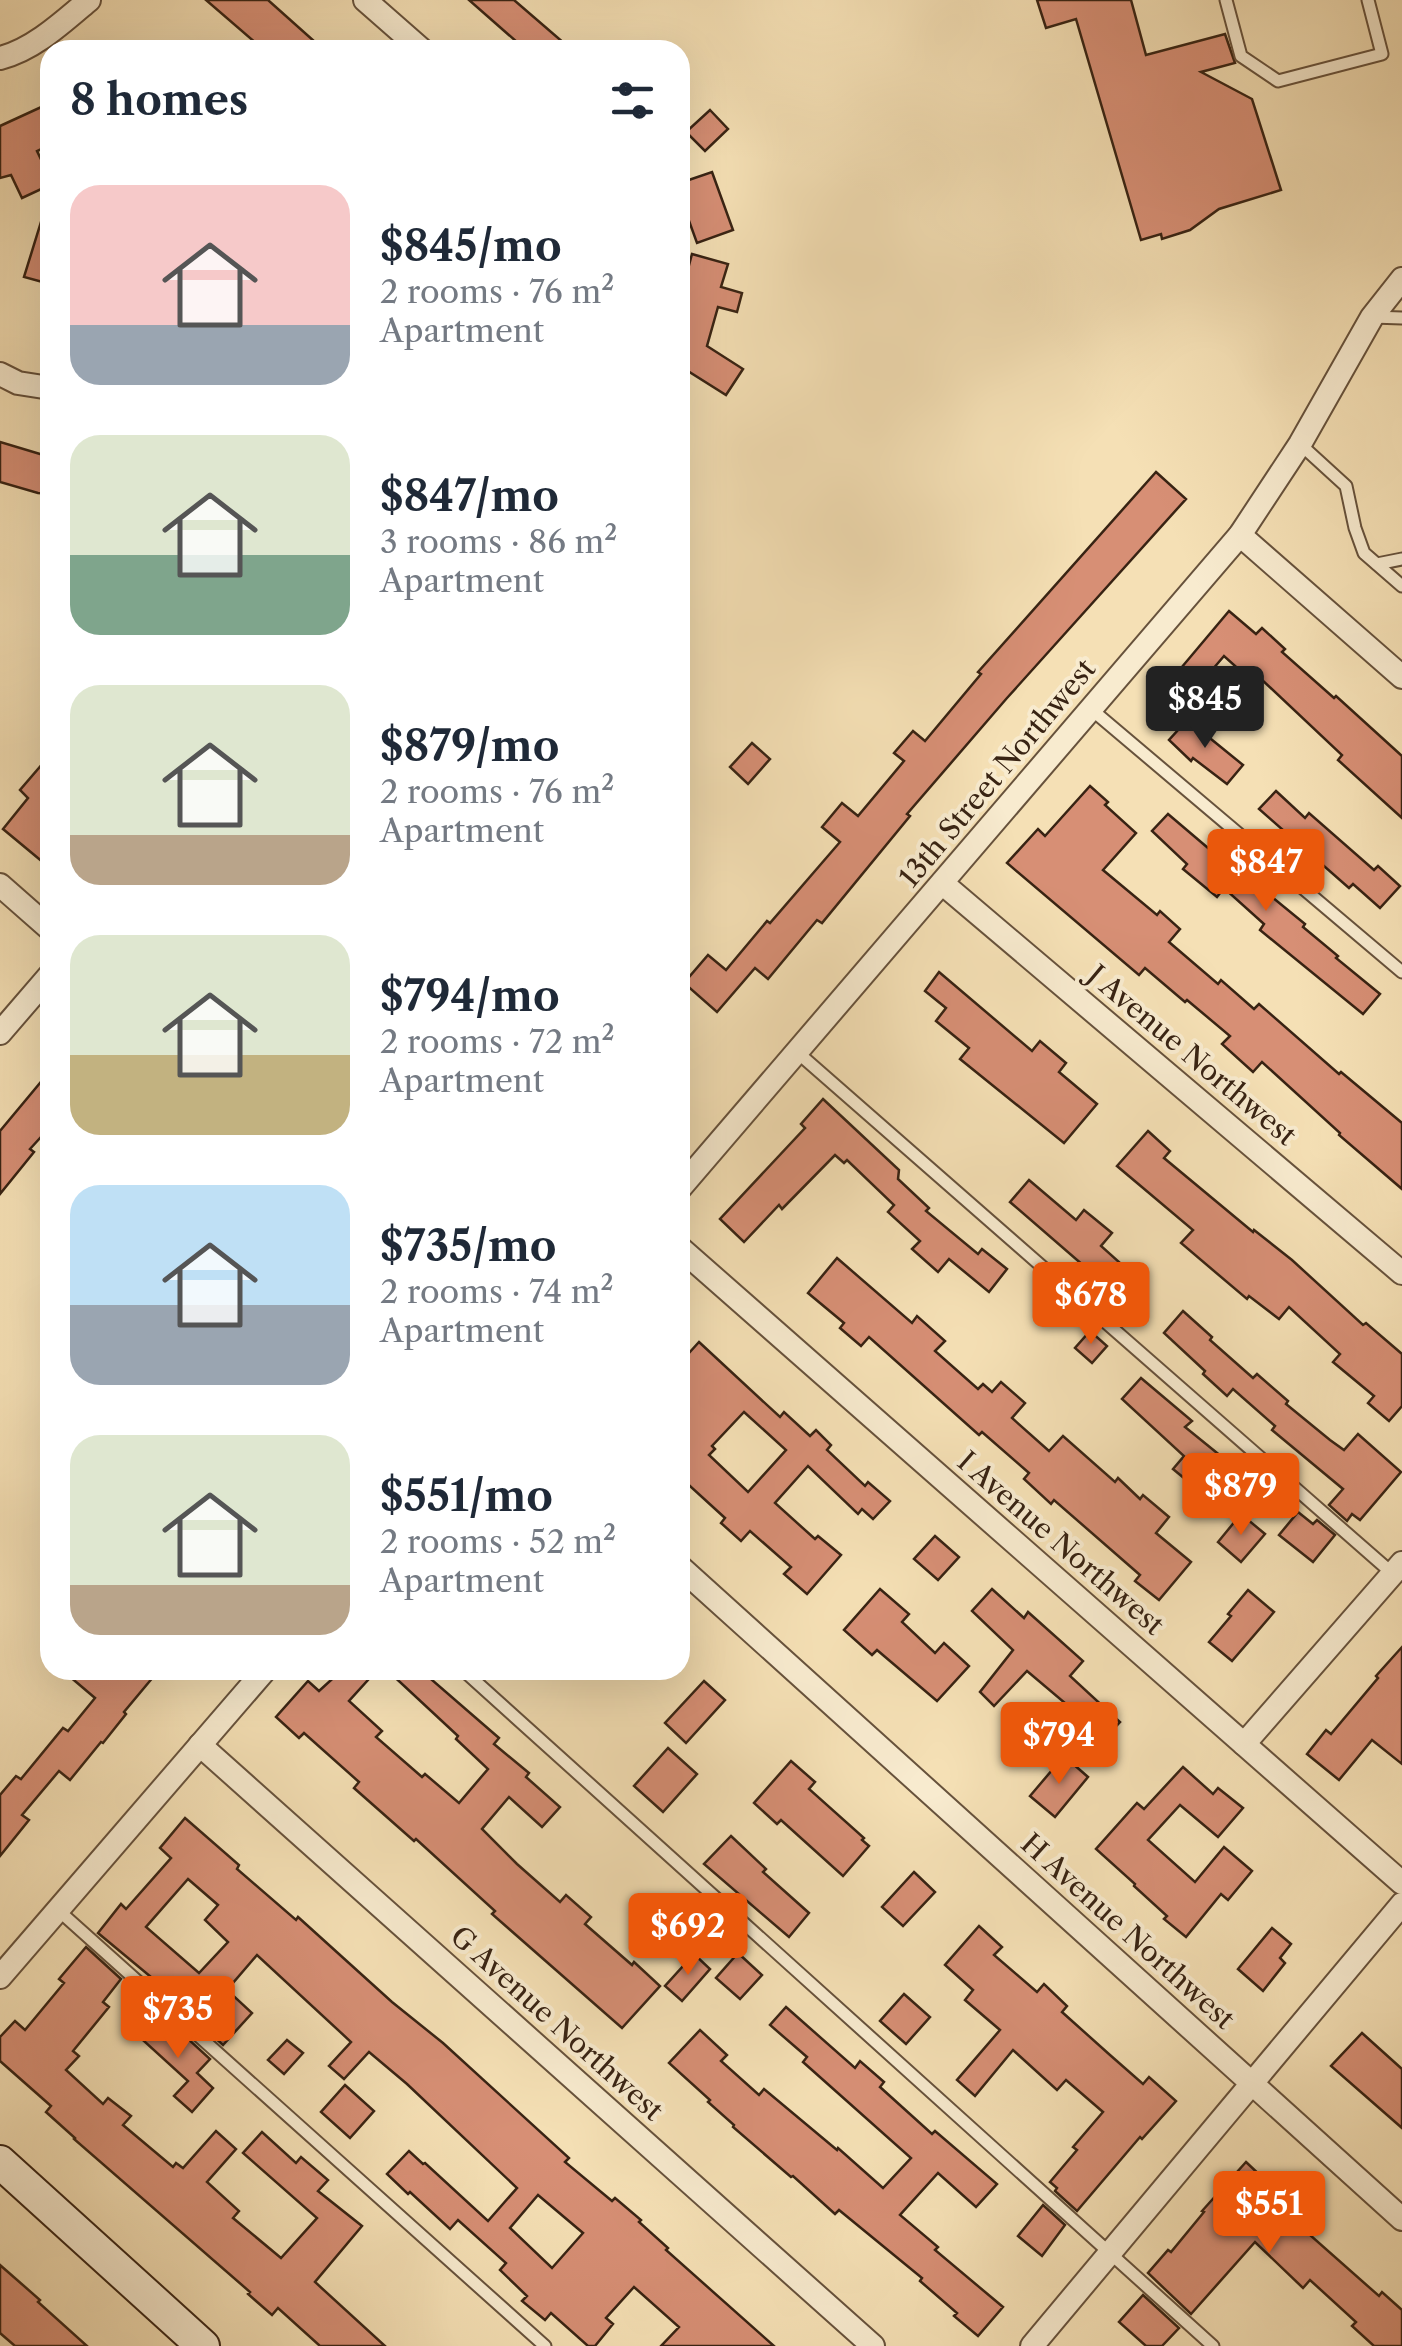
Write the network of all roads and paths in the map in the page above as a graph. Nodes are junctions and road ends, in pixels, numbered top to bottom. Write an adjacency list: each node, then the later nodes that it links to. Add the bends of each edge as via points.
1 (88, 0): 6 (street, via 60,25)
2 (365, 0): 5 (street)
3 (1226, 0): 4 (lane, via 1241,56 1278,80 1382,54)
4 (1368, 0)
5 (411, 40)
6 (0, 58)
7 (1402, 279): 8 (street, 13th Street Northwest)
8 (1372, 317): 9 (lane); 12 (street, 13th Street Northwest)
9 (1402, 318)
10 (0, 374): 11 (street)
11 (40, 386)
12 (1300, 444): 13 (street, 13th Street Northwest); 15 (lane, via 1346,486 1364,553)
13 (1240, 534): 17 (street); 18 (street, 13th Street Northwest)
14 (1402, 559): 15 (lane)
15 (1376, 564): 16 (lane)
16 (1402, 586)
17 (1402, 677)
18 (1091, 709): 19 (street, 13th Street Northwest); 22 (lane)
19 (942, 883): 25 (street, 13th Street Northwest); 28 (street, J Avenue Northwest)
20 (0, 886): 21 (street)
21 (40, 921)
22 (1402, 972)
23 (40, 987): 24 (street)
24 (0, 1033)
25 (797, 1052): 26 (street, 13th Street Northwest); 29 (lane)
26 (690, 1176)
27 (690, 1257): 33 (street, I Avenue Northwest)
28 (1402, 1273)
29 (1397, 1568): 33 (street)
30 (690, 1576): 39 (street, H Avenue Northwest)
31 (256, 1680): 34 (street)
32 (475, 1680): 42 (lane)
33 (1244, 1744): 35 (street, I Avenue Northwest)
34 (200, 1745): 37 (street); 45 (street, G Avenue Northwest)
35 (1402, 1882)
36 (1402, 1904): 39 (street)
37 (58, 1910): 38 (street); 44 (lane)
38 (0, 1977)
39 (1251, 2082): 41 (street, H Avenue Northwest); 42 (street)
40 (0, 2162): 43 (main road)
41 (1402, 2219)
42 (1109, 2252): 46 (street); 47 (lane)
43 (203, 2346)
44 (545, 2346)
45 (874, 2346)
46 (1032, 2346)
47 (1213, 2346)

